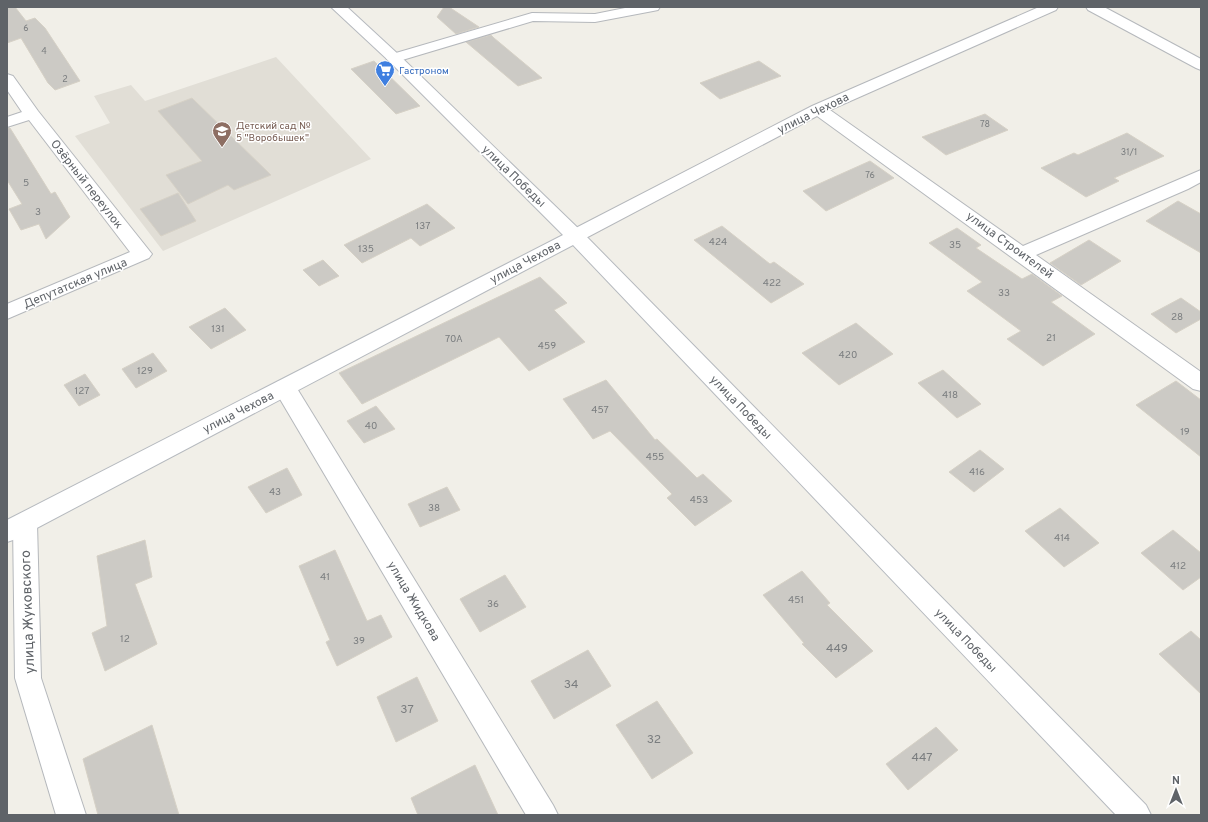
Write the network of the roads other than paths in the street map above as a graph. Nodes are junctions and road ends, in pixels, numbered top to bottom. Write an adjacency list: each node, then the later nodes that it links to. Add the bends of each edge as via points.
1 (338, 7): 5 (street, улица Победы)
2 (1051, 7): 8 (street, улица Чехова)
3 (1093, 7): 6 (street)
4 (648, 8): 5 (street, via 595,18 532,17)
5 (394, 58): 14 (street, улица Победы)
6 (1201, 65)
7 (7, 79): 9 (street, Озёрный переулок)
8 (818, 109): 14 (street, улица Чехова); 16 (street, улица Строителей)
9 (32, 114): 10 (street); 15 (street, Озёрный переулок)
10 (7, 122)
11 (1201, 175): 12 (street)
12 (1182, 185): 13 (street); 16 (street)
13 (1201, 196)
14 (575, 236): 19 (street, улица Чехова); 23 (street, улица Победы)
15 (142, 254): 17 (street, Депутатская улица)
16 (1022, 254): 18 (street, улица Строителей)
17 (7, 312)
18 (1201, 383)
19 (284, 388): 20 (street, улица Чехова); 22 (street, улица Жидкова)
20 (16, 527): 21 (street, улица Жуковского, via 28,678)
21 (71, 815)
22 (543, 815)
23 (1136, 815)

